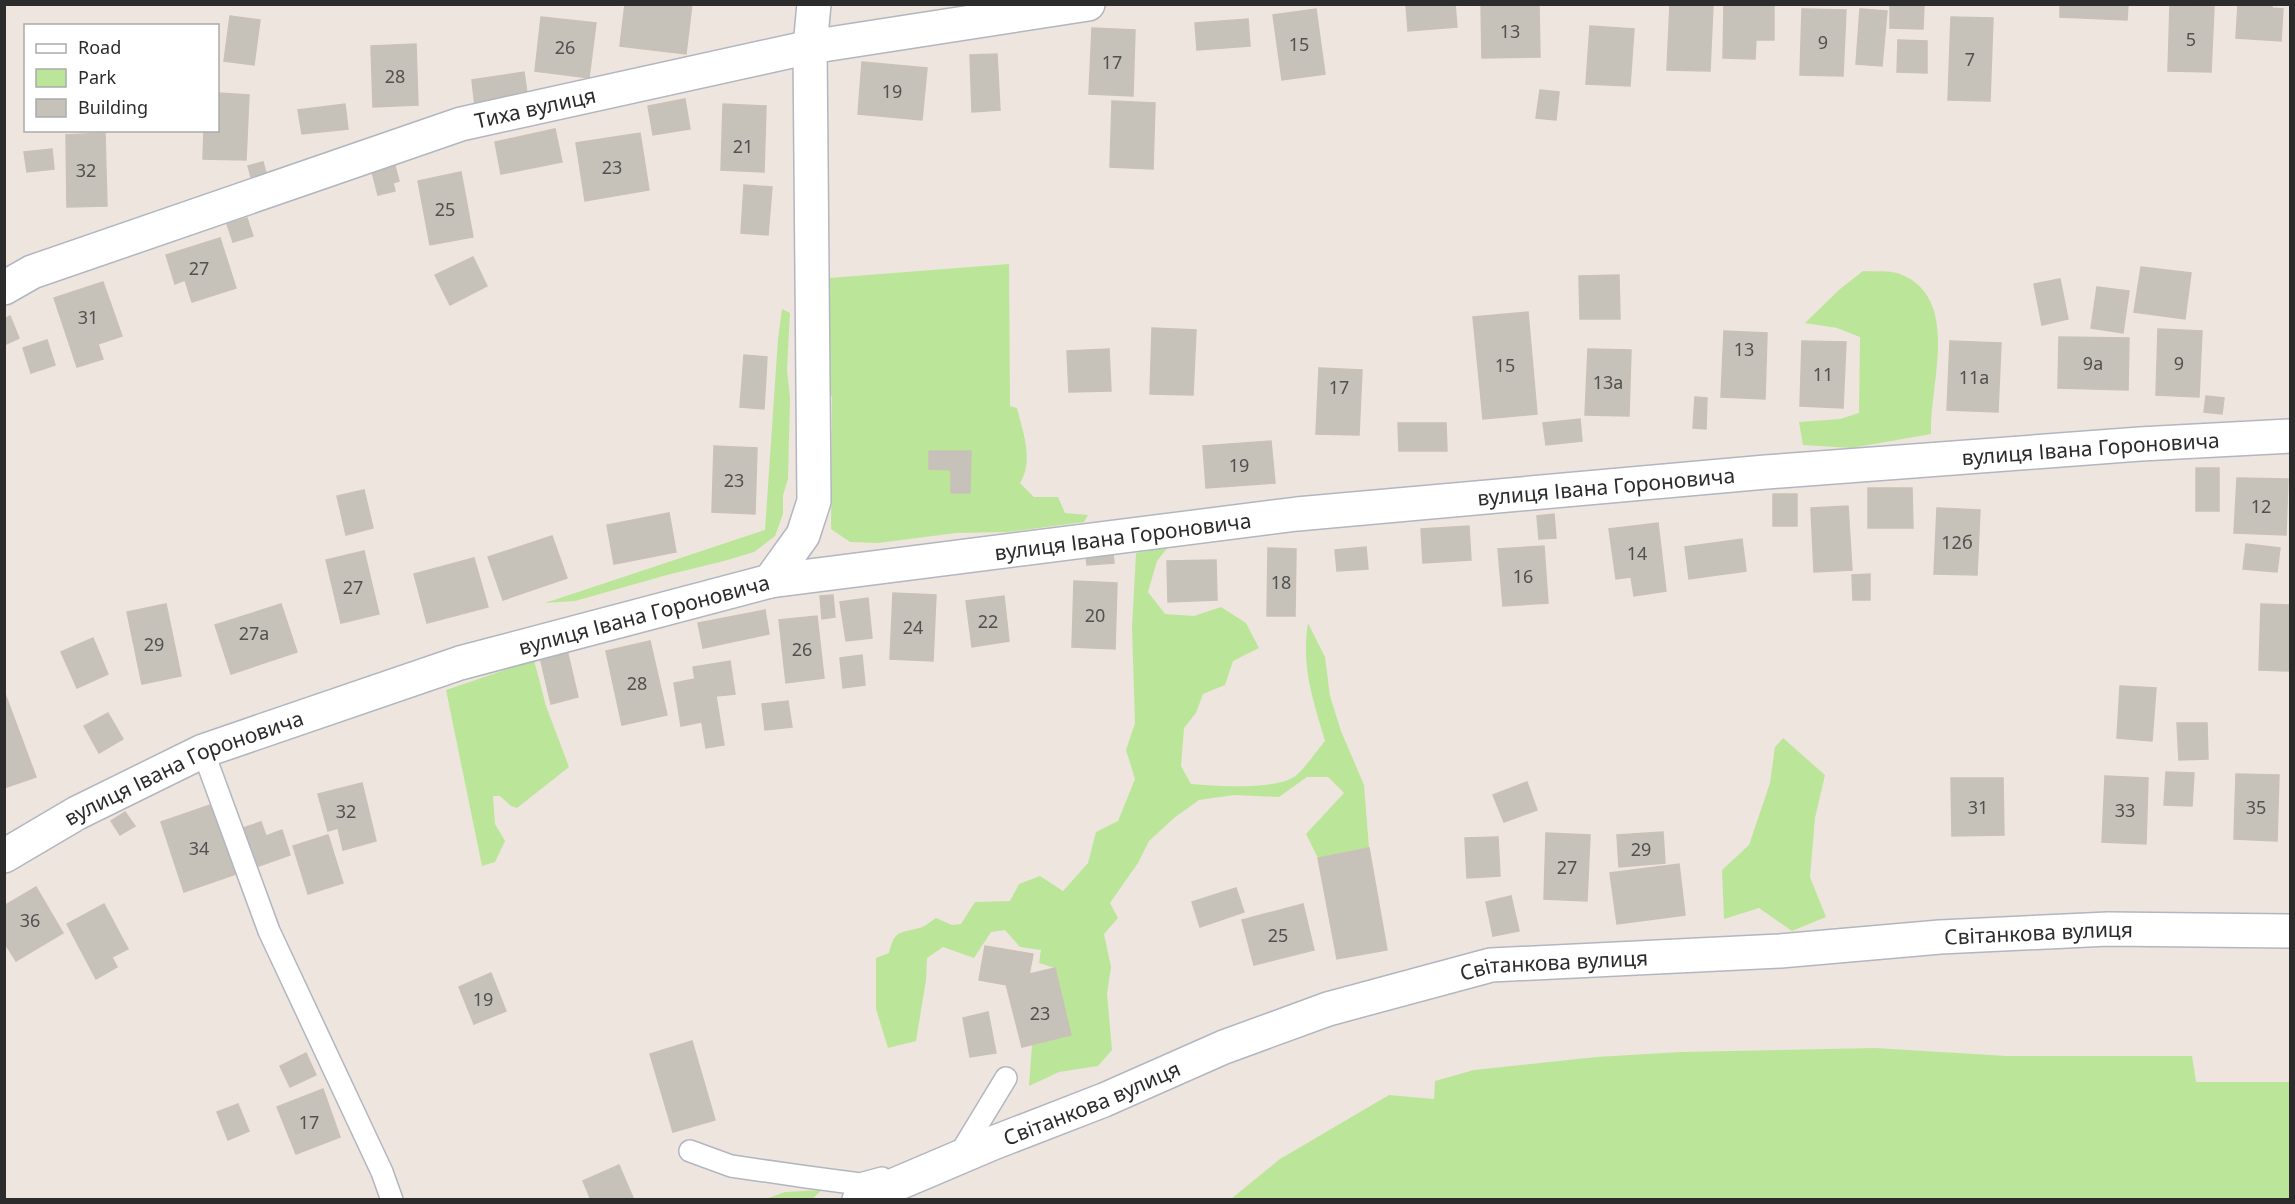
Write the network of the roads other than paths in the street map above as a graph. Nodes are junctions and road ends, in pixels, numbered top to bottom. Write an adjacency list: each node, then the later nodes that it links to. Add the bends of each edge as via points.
1 (814, 4): 3 (street)
2 (1088, 4): 3 (street, Тиха вулиця)
3 (810, 47): 4 (street, Тиха вулиця, via 461,124 32,272); 6 (street, via 814,501 803,535)
4 (4, 288)
5 (2290, 436): 6 (street, вулиця Івана Гороновича, via 1766,472 1297,514)
6 (770, 581): 7 (street, вулиця Івана Гороновича, via 460,663)
7 (203, 751): 8 (street, вулиця Івана Гороновича, via 77,813); 13 (lane, via 269,931)
8 (4, 856)
9 (2290, 931): 12 (street, Світанкова вулиця, via 2097,930 1491,965 1307,1017 1224,1047)
10 (1006, 1078): 12 (lane)
11 (690, 1151): 12 (lane, via 730,1166 860,1184)
12 (958, 1158): 14 (street, Світанкова вулиця)
13 (392, 1200)
14 (859, 1200)

